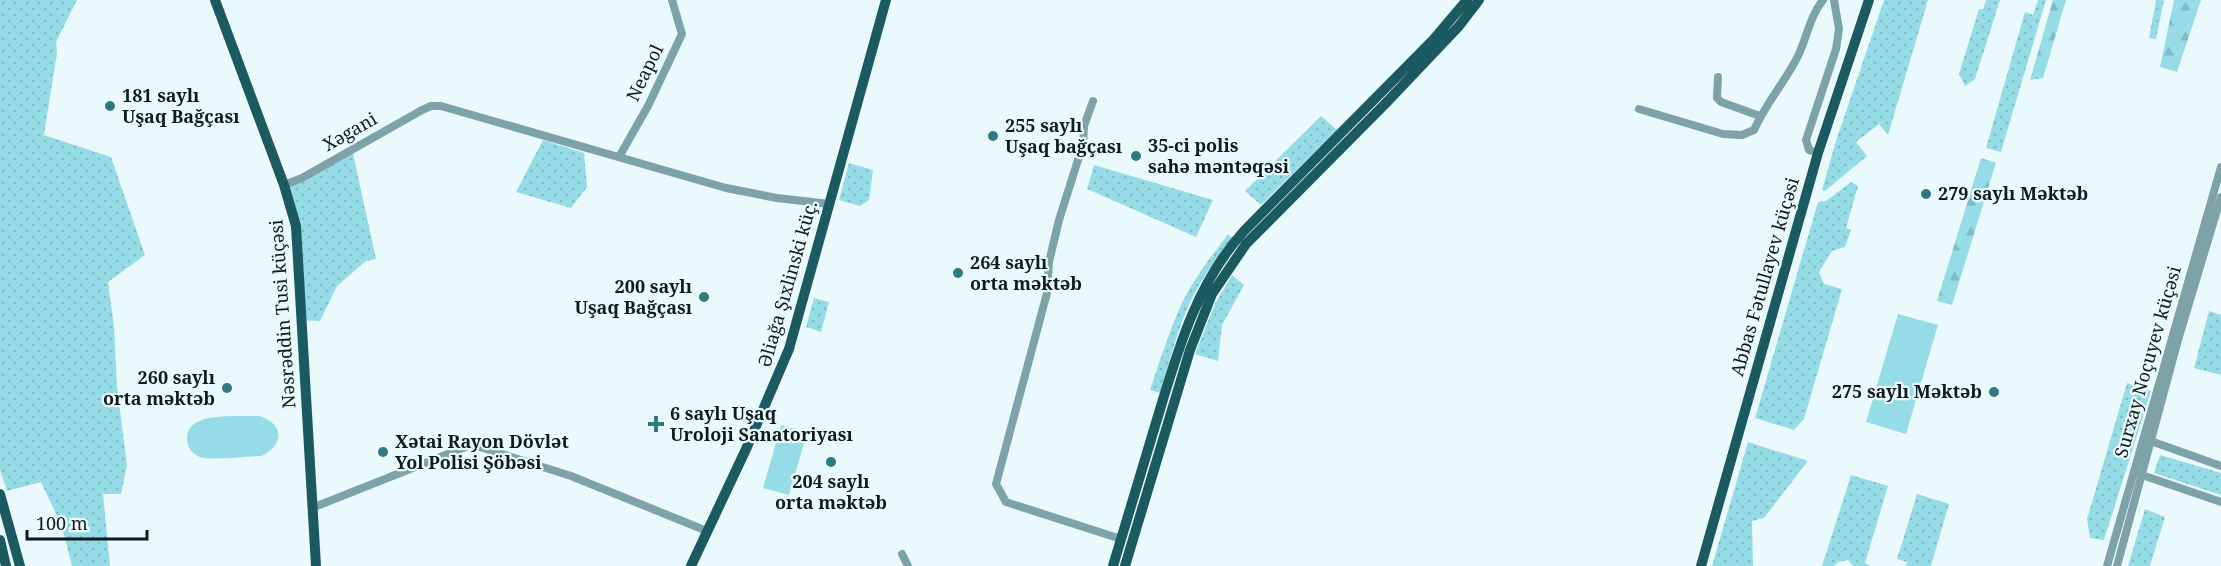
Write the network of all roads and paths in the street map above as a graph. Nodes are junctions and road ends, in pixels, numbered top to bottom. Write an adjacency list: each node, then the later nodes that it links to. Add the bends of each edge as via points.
1 (215, 0): 16 (main road, Nəsrəddin Tusi küçəsi)
2 (672, 0): 14 (street, Neapol, via 682,34)
3 (886, 0): 18 (main road, Əliağa Şıxlinski küç.)
4 (1467, 0): 26 (main road, via 1433,40 1244,231 1220,261 1187,326)
5 (1479, 0): 35 (main road, via 1386,103 1246,244 1212,294 1190,350)
6 (1823, 0): 12 (street, via 1815,9 1794,64)
7 (1834, 0): 13 (street, via 1839,29 1836,49 1806,140 1809,150)
8 (1869, 0): 13 (main road, Abbas Fətullayev küçəsi)
9 (1718, 77): 12 (street, via 1718,99)
10 (1093, 101): 26 (street, via 1059,220 1049,262 1047,293 996,484 1006,502)
11 (1639, 109): 12 (street, via 1723,134 1742,135 1754,130)
12 (1760, 116)
13 (1818, 153): 36 (main road, Abbas Fətullayev küçəsi)
14 (619, 157): 16 (street, Xəgani, via 456,109 431,106); 18 (street, via 733,190)
15 (2221, 167): 19 (street, Surxay Noçuyev küçəsi)
16 (284, 185): 24 (main road, Nəsrəddin Tusi küçəsi, via 296,226)
17 (2221, 197): 19 (street, Surxay Noçuyev küçəsi)
18 (829, 204): 25 (main road, Əliağa Şıxlinski küç., via 784,362)
19 (2146, 440): 20 (street); 21 (street, Surxay Noçuyev küçəsi)
20 (2221, 466)
21 (2137, 473): 23 (street); 37 (street, Surxay Noçuyev küçəsi); 38 (street, Surxay Noçuyev küçəsi)
22 (0, 494): 30 (main road)
23 (2221, 502)
24 (312, 508): 25 (street, via 468,446 477,446 571,476); 31 (main road, Nəsrəddin Tusi küçəsi)
25 (707, 531): 32 (main road, Əliağa Şıxlinski küç.)
26 (1121, 539): 34 (main road)
27 (0, 540): 29 (main road)
28 (902, 555): 33 (street)
29 (6, 566)
30 (20, 566)
31 (316, 566)
32 (691, 566)
33 (908, 566)
34 (1113, 566)
35 (1125, 566)
36 (1701, 566)
37 (2107, 566)
38 (2117, 566)

